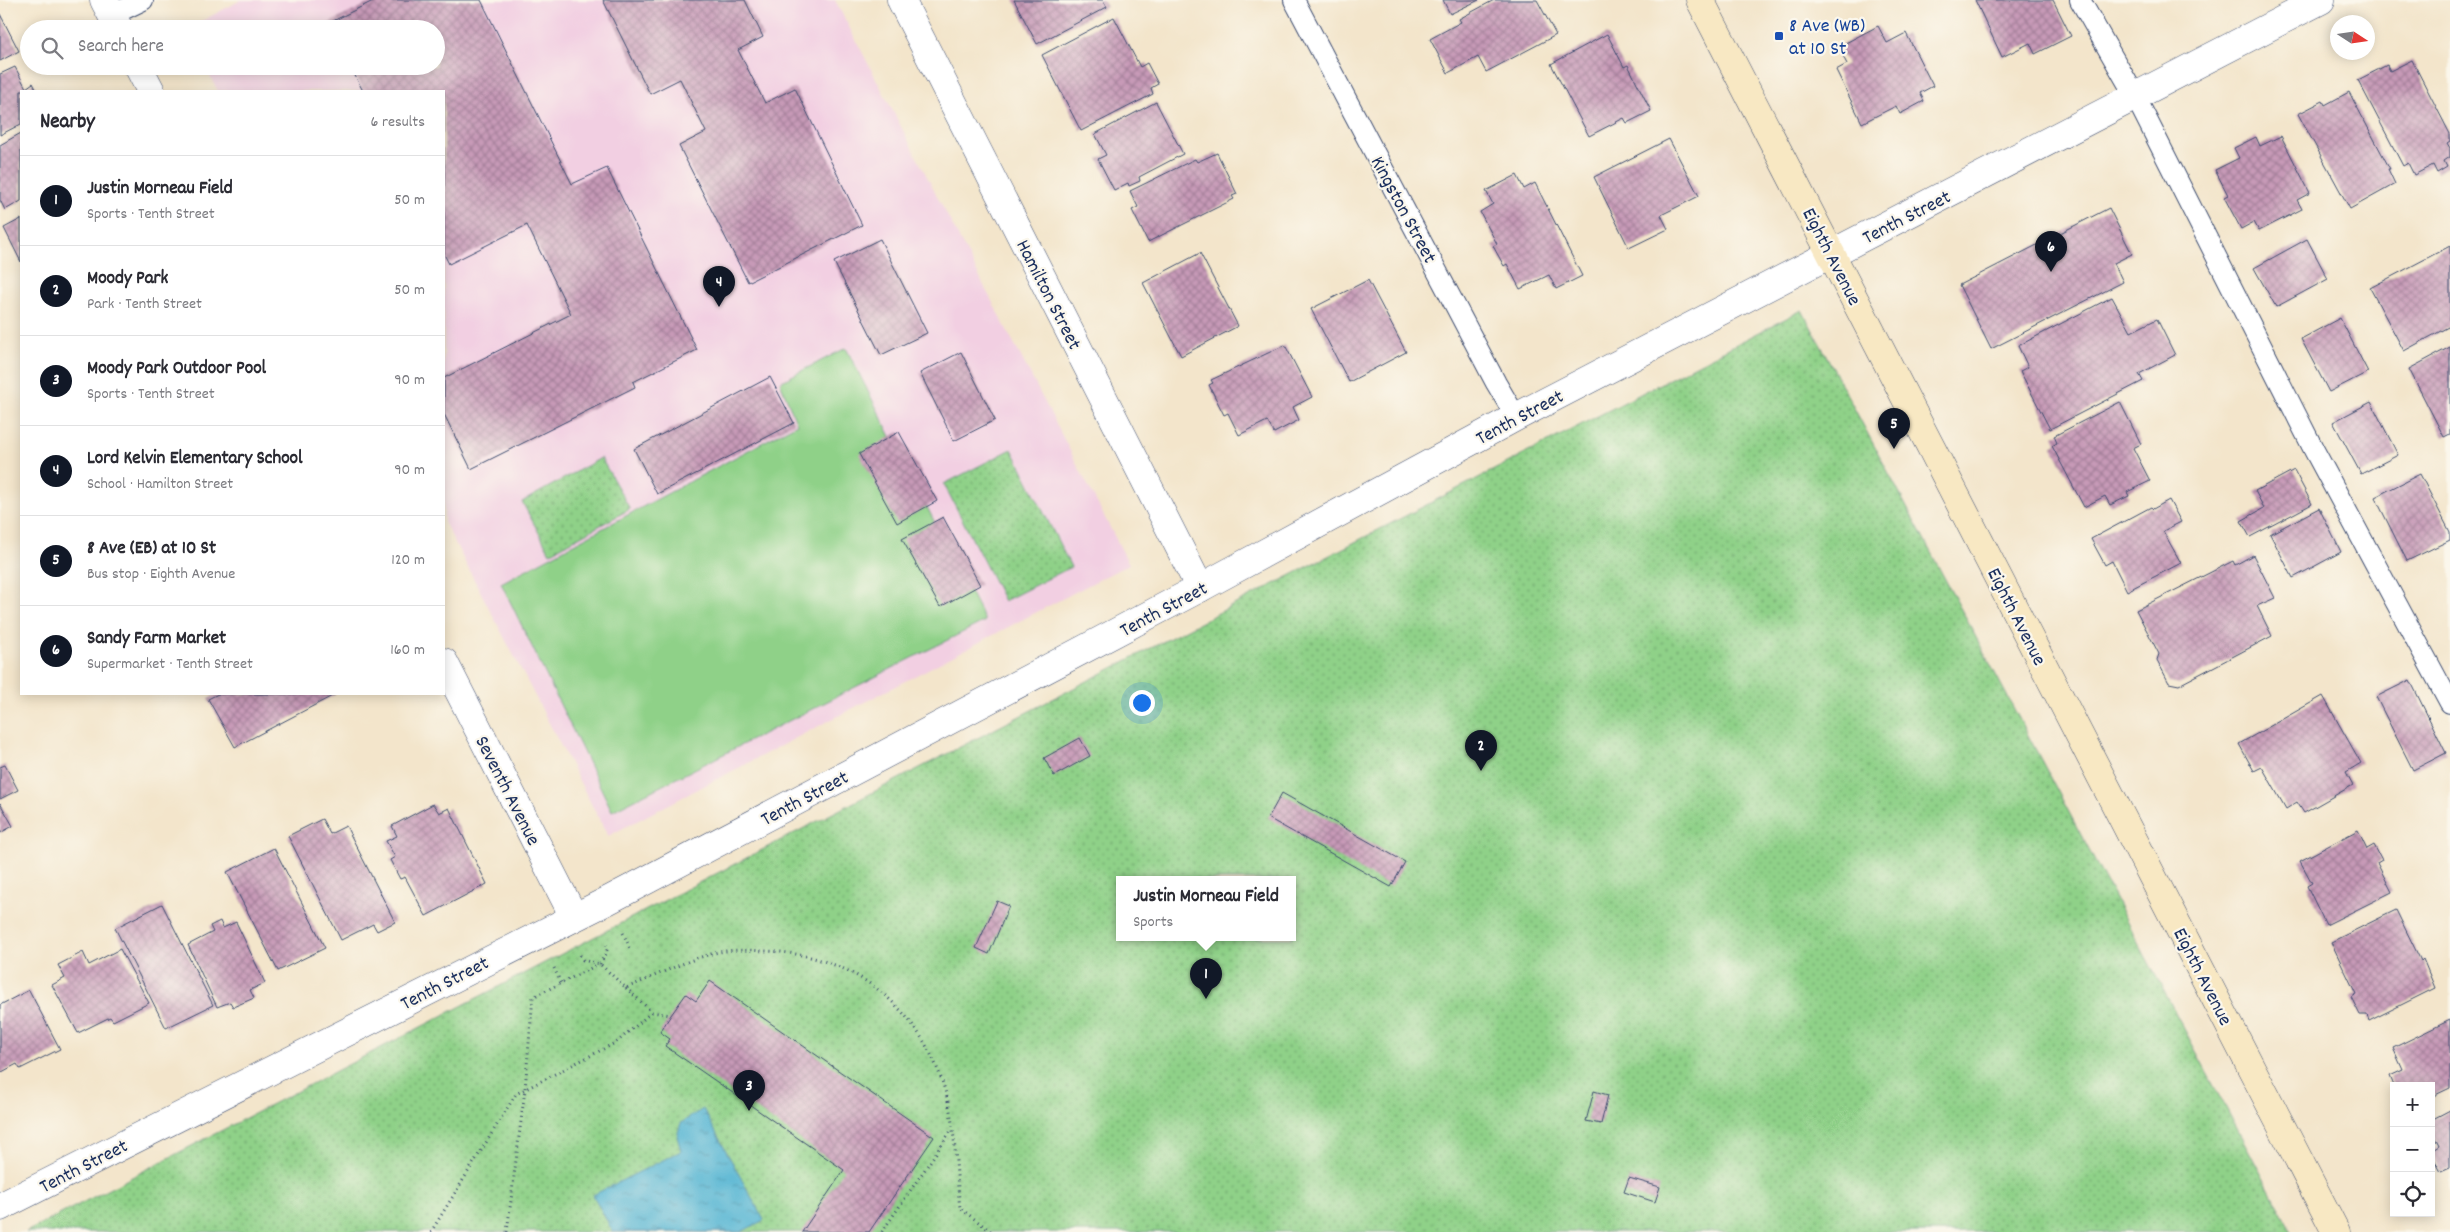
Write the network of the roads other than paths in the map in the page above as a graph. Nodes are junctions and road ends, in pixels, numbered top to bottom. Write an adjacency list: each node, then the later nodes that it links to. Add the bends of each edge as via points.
1 (144, 0): 7 (lane)
2 (901, 0): 13 (street, Hamilton Street)
3 (1294, 0): 12 (lane, Kingston Street)
4 (1700, 0): 11 (street, Eighth Avenue)
5 (2080, 0): 10 (lane)
6 (2321, 0): 10 (street, Tenth Street)
7 (112, 14)
8 (143, 75): 9 (street)
9 (150, 90)
10 (2134, 96): 11 (street, Tenth Street); 15 (lane, via 2314,450)
11 (1832, 254): 12 (street, Tenth Street); 18 (street, Eighth Avenue)
12 (1516, 417): 13 (street, Tenth Street)
13 (1200, 588): 16 (street, Tenth Street)
14 (445, 664): 16 (street, Seventh Avenue)
15 (2450, 703)
16 (574, 917): 17 (street, Tenth Street)
17 (0, 1207)
18 (2336, 1232)

